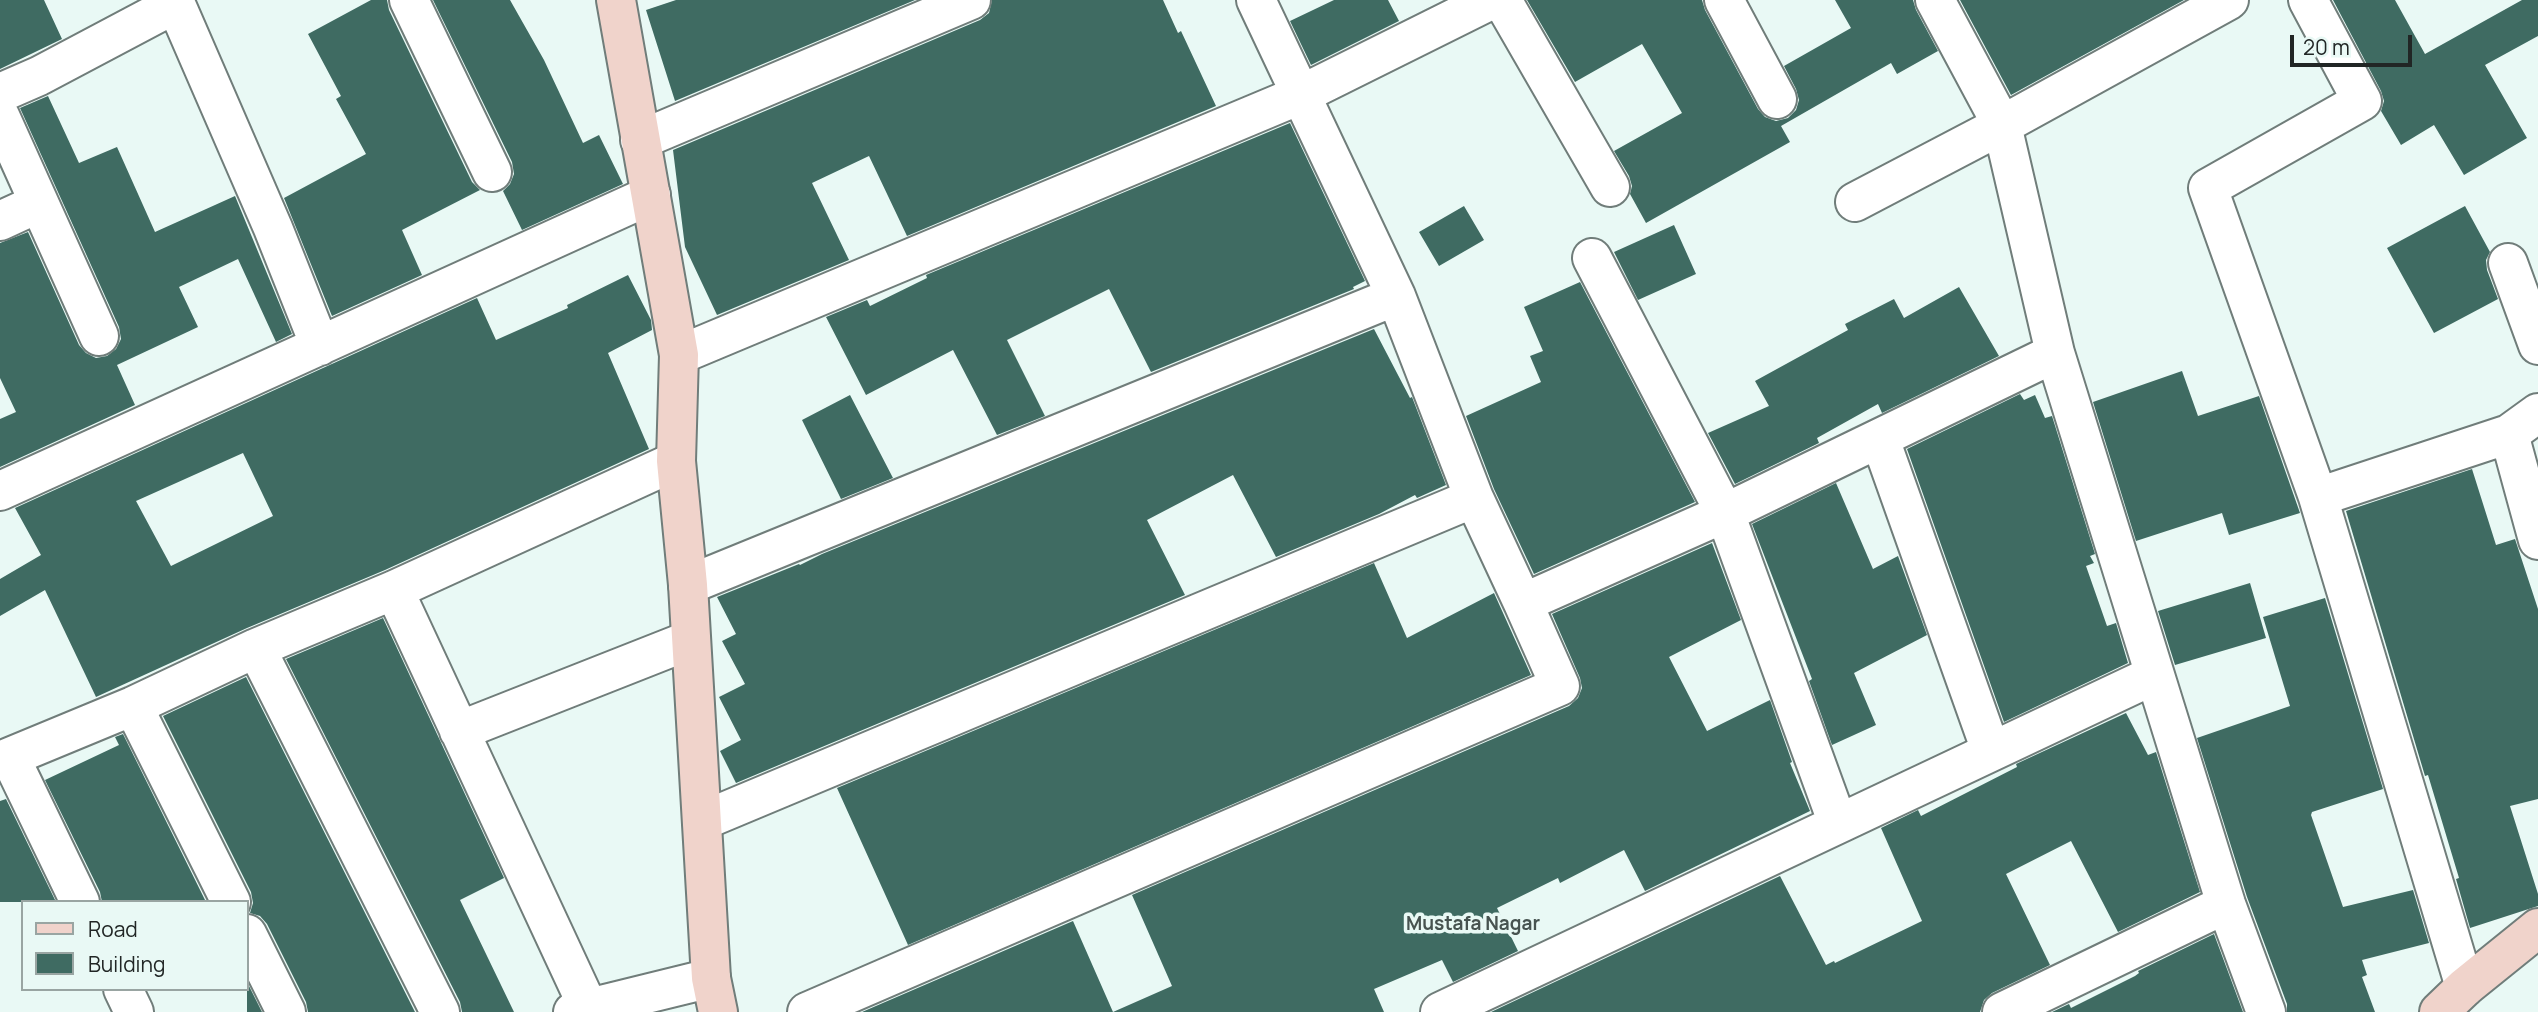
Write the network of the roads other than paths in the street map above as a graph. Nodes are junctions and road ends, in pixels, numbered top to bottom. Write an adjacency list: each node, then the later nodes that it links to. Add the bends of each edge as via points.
1 (409, 0): 18 (street)
2 (616, 0): 17 (street)
3 (1256, 0): 13 (street)
4 (1491, 0): 13 (street)
5 (1502, 0): 19 (street)
6 (1724, 0): 14 (street)
7 (1935, 0): 16 (street)
8 (2229, 0): 16 (street)
9 (2308, 0): 36 (street, via 2362,101 2208,188)
10 (964, 1): 17 (street)
11 (174, 2): 12 (street); 29 (street)
12 (0, 93)
13 (1300, 95): 26 (street); 31 (street)
14 (1777, 99)
15 (0, 116): 22 (street)
16 (2002, 125): 21 (street); 30 (street)
17 (640, 140): 20 (street)
18 (492, 172)
19 (1610, 187)
20 (651, 195): 29 (street); 31 (street)
21 (1855, 202)
22 (38, 203): 23 (street); 27 (street)
23 (0, 221)
24 (1592, 258): 38 (street)
25 (2508, 262): 28 (street)
26 (1396, 296): 37 (street); 40 (street)
27 (99, 336)
28 (2538, 345)
29 (320, 346): 35 (street)
30 (2055, 353): 33 (street); 45 (street)
31 (679, 355): 34 (street)
32 (2523, 423): 36 (street); 39 (street)
33 (1880, 439): 38 (street); 48 (street)
34 (676, 461): 40 (street); 41 (street)
35 (0, 491)
36 (2318, 496): 59 (street)
37 (1474, 498): 42 (street); 50 (street)
38 (1724, 513): 42 (street); 51 (street)
39 (2538, 540)
40 (688, 585): 43 (street)
41 (394, 590): 44 (street); 47 (street)
42 (1523, 603): 64 (street, via 1560,685)
43 (691, 640): 47 (street); 50 (street)
44 (256, 648): 46 (street); 63 (street)
45 (2154, 675): 48 (street); 54 (street)
46 (133, 706): 49 (street); 53 (street)
47 (459, 731): 60 (street)
48 (1991, 751): 51 (street)
49 (5, 759): 52 (street)
50 (702, 821): 58 (street)
51 (1838, 824): 65 (street)
52 (79, 900)
53 (230, 900)
54 (2226, 904): 66 (street); 67 (street)
55 (2538, 929): 59 (street)
56 (248, 936): 62 (street)
57 (124, 991): 61 (street)
58 (714, 995): 60 (street)
59 (2452, 999)
60 (580, 1010)
61 (134, 1012)
62 (286, 1012)
63 (440, 1012)
64 (807, 1012)
65 (1440, 1012)
66 (2002, 1012)
67 (2266, 1012)

